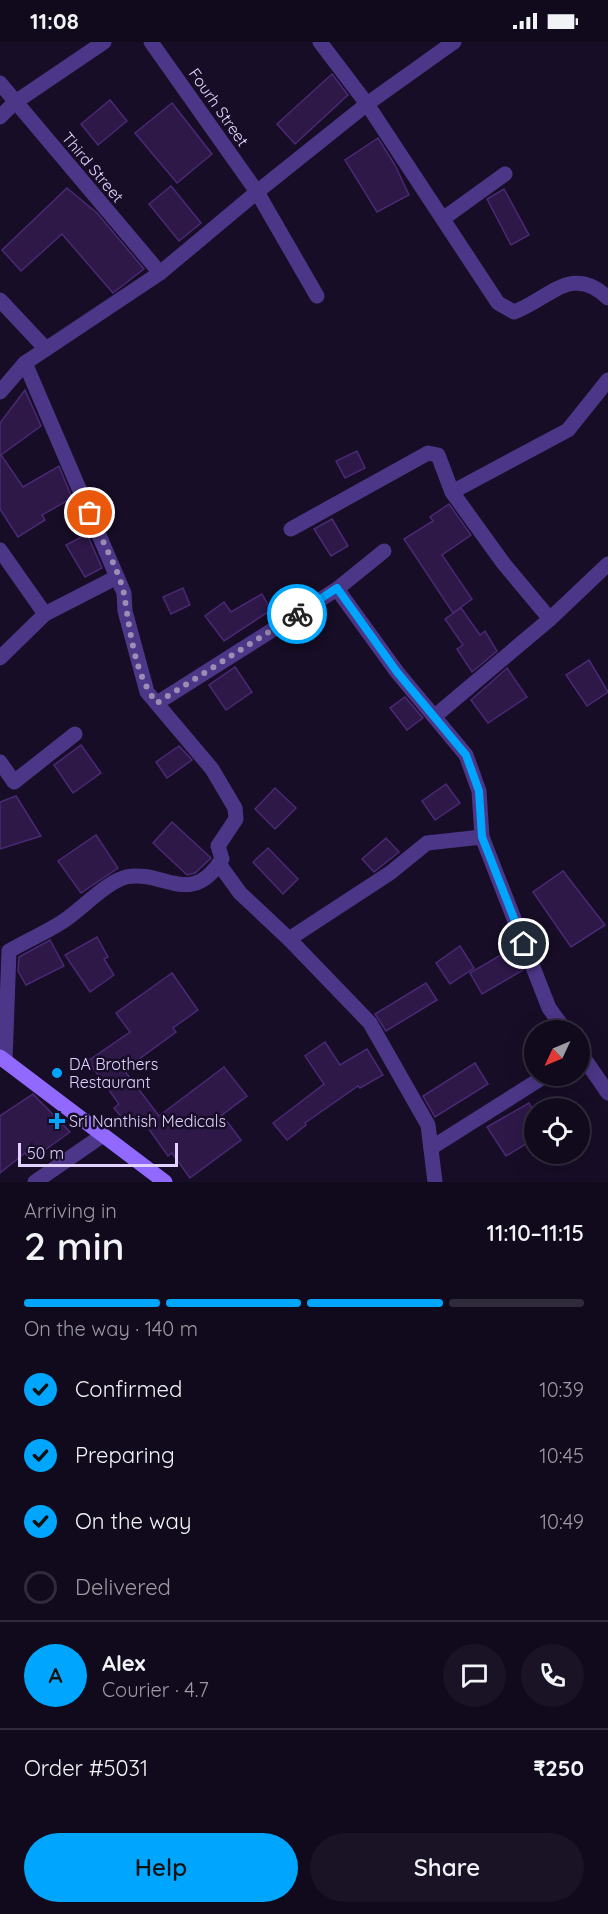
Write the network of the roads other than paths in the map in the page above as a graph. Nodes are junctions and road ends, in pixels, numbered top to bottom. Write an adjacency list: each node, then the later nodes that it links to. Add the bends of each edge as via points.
1 (104, 42): 6 (street)
2 (151, 42): 10 (street, Fourh Street)
3 (320, 42): 7 (street)
4 (454, 42): 7 (street)
5 (0, 83): 6 (street, Third Street)
6 (14, 103): 8 (street); 12 (street, Third Street)
7 (367, 104): 10 (street); 11 (street)
8 (0, 117)
9 (506, 174): 11 (street)
10 (257, 192): 12 (street); 13 (street, Fourh Street)
11 (444, 218): 14 (street, via 498,303 507,310 525,308 558,287 577,282 597,287)
12 (160, 273): 16 (street)
13 (317, 296)
14 (608, 298)
15 (0, 300): 16 (street)
16 (46, 349): 17 (street)
17 (25, 363): 19 (street); 25 (street)
18 (606, 390): 20 (street, via 568,430)
19 (0, 392)
20 (452, 492): 21 (street, via 438,455 428,453); 28 (street)
21 (291, 529)
22 (0, 550): 27 (street)
23 (384, 551): 26 (street)
24 (608, 564): 28 (street)
25 (117, 577): 27 (street); 30 (street, via 142,678)
26 (337, 588): 30 (street); 31 (street, via 397,672)
27 (45, 614): 29 (street)
28 (550, 620): 31 (street)
29 (0, 658)
30 (157, 703): 35 (street, via 212,769 235,808 236,819 218,846 222,859)
31 (435, 716): 34 (street, via 466,755 479,791)
32 (75, 734): 33 (street, via 14,782)
33 (0, 762)
34 (482, 837): 36 (street, via 427,843 390,873); 37 (street, via 549,1008)
35 (219, 864): 36 (street, via 240,893); 38 (street, via 194,884 175,886 136,876 115,882 61,922 9,951)
36 (289, 939): 43 (street, via 370,1023 428,1125)
37 (558, 1020)
38 (3, 1059): 42 (main road)
39 (590, 1068): 41 (street)
40 (529, 1086): 43 (street)
41 (608, 1093)
42 (103, 1135): 44 (street); 45 (main road)
43 (431, 1148): 46 (street)
44 (35, 1182)
45 (165, 1182)
46 (435, 1182)

